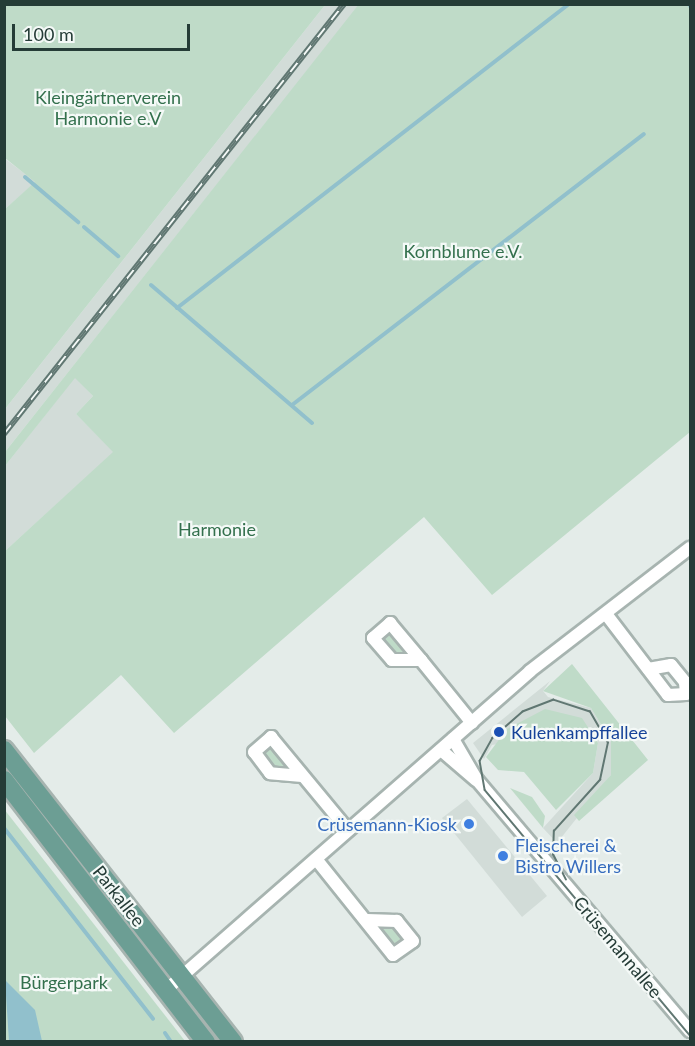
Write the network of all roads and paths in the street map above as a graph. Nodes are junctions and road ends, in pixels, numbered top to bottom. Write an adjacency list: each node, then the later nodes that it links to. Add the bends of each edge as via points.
1 (690, 548): 2 (street)
2 (606, 615): 4 (street); 5 (street)
3 (421, 660): 5 (street)
4 (648, 669)
5 (472, 723): 6 (street)
6 (453, 739): 8 (street); 11 (street, Crüsemannallee)
7 (4, 750): 15 (main road, Parkallee)
8 (441, 750): 11 (street, Crüsemannallee); 12 (street)
9 (302, 776): 12 (street)
10 (4, 780): 16 (main road, Parkallee)
11 (477, 780): 17 (street, Crüsemannallee)
12 (348, 830): 13 (street)
13 (316, 859): 14 (street); 15 (street)
14 (367, 920)
15 (183, 977): 16 (street); 19 (main road, Parkallee)
16 (166, 990): 18 (main road, Parkallee)
17 (690, 1031)
18 (206, 1041)
19 (233, 1041)

